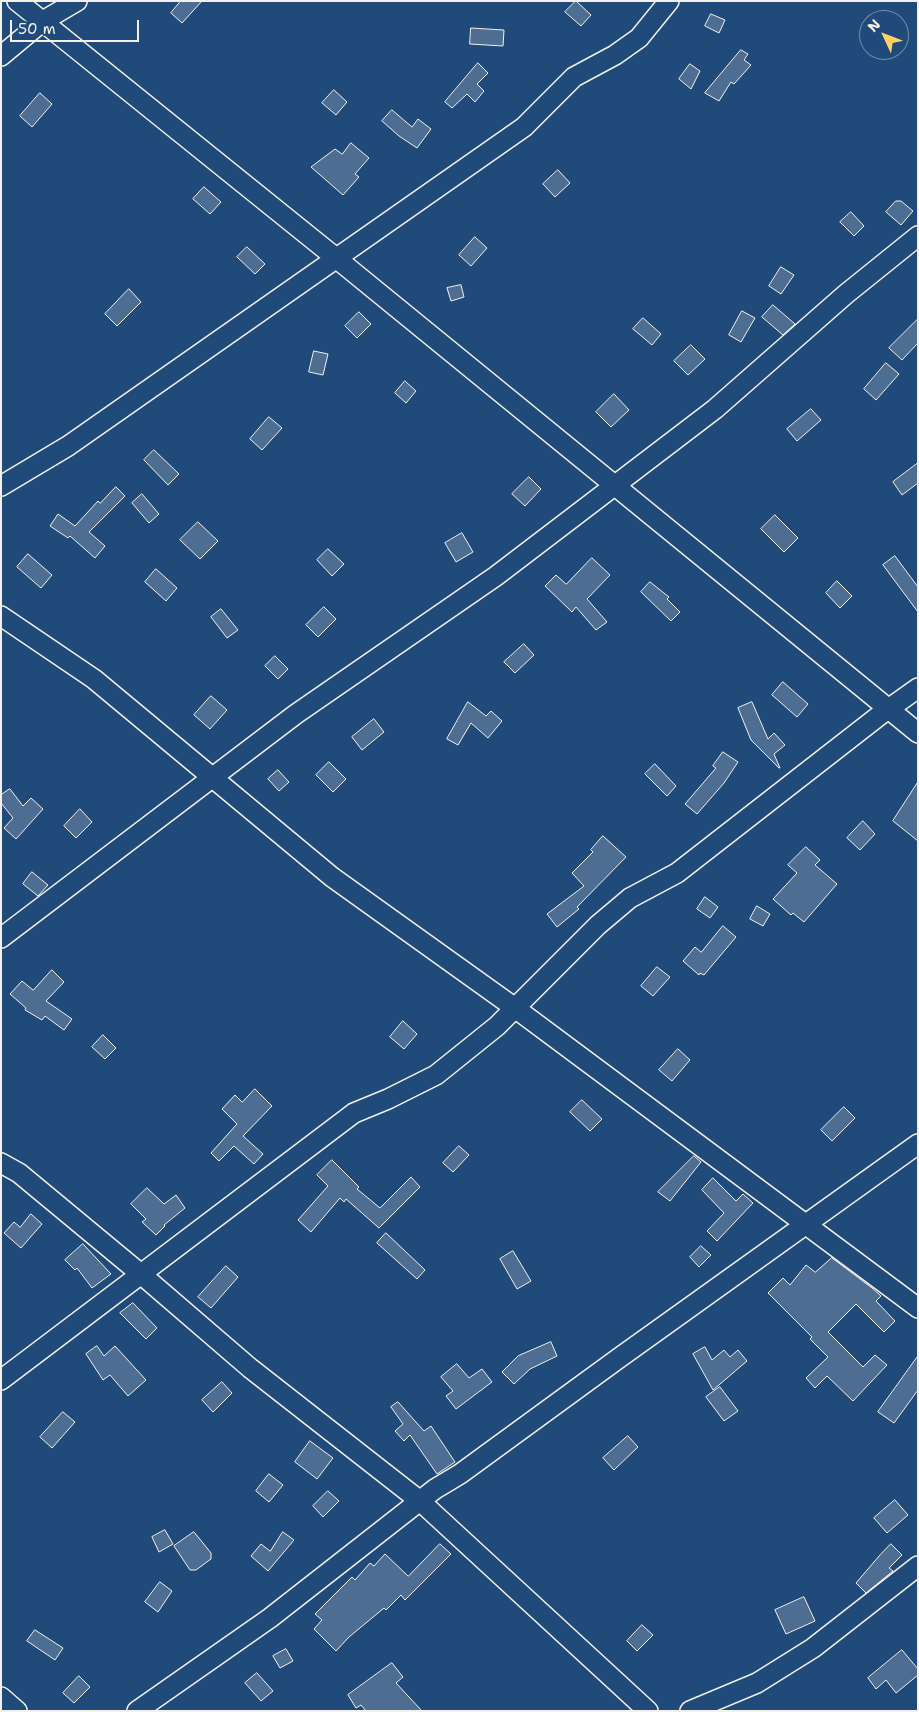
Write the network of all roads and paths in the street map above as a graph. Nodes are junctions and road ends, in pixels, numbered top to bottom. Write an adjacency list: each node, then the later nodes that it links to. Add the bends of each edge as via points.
1 (17, 1): 4 (street)
2 (77, 1): 4 (street)
3 (669, 1): 7 (street, via 639,38 614,56 574,77 524,127)
4 (42, 21): 5 (street); 7 (street)
5 (1, 56)
6 (918, 236): 9 (street, via 846,294 715,409)
7 (336, 258): 8 (street, via 68,446); 9 (street)
8 (1, 486)
9 (615, 486): 12 (street); 14 (street, via 496,576)
10 (1, 616): 14 (street, via 94,679)
11 (918, 688): 12 (street)
12 (888, 710): 13 (street); 16 (street, via 677,873 630,898 598,925)
13 (918, 733)
14 (211, 777): 15 (street); 16 (street, via 332,877)
15 (1, 938)
16 (515, 1008): 19 (street); 20 (street, via 436,1075 354,1113)
17 (918, 1144): 19 (street)
18 (1, 1163): 20 (street, via 19,1173)
19 (805, 1225): 21 (street); 23 (street)
20 (142, 1275): 22 (street); 23 (street, via 250,1368)
21 (918, 1308)
22 (1, 1380)
23 (420, 1501): 27 (street, via 270,1618); 28 (street)
24 (918, 1566): 29 (street, via 813,1648 757,1683)
25 (1, 1697): 26 (street)
26 (18, 1711)
27 (137, 1711)
28 (648, 1711)
29 (690, 1711)

